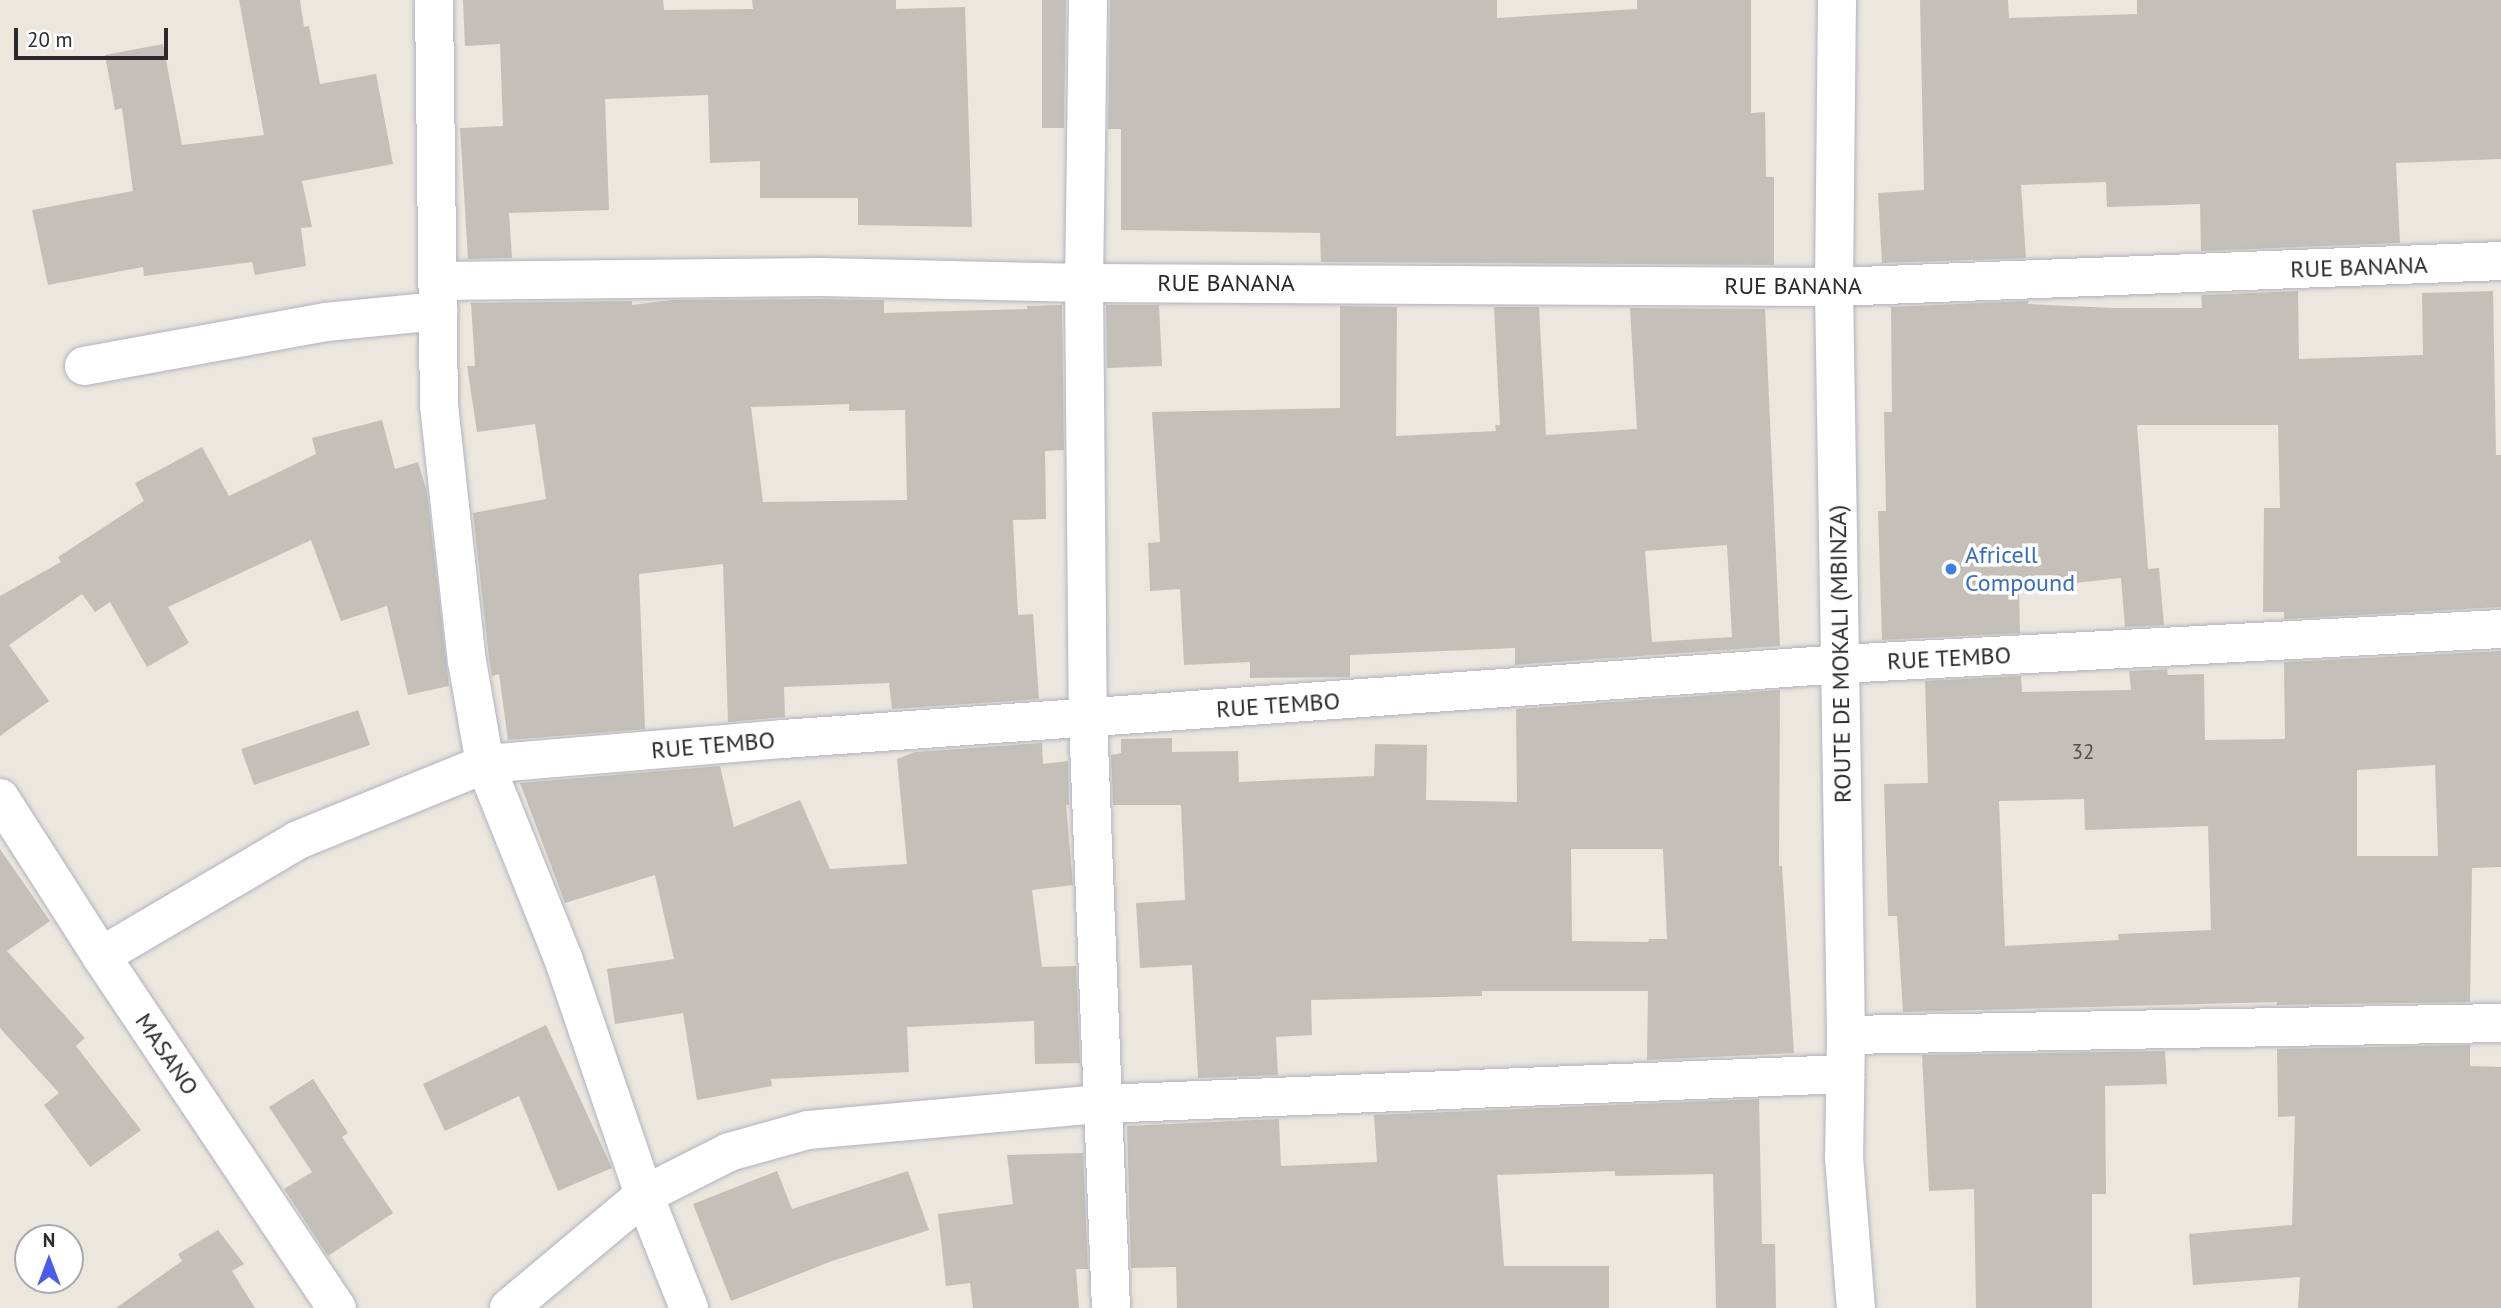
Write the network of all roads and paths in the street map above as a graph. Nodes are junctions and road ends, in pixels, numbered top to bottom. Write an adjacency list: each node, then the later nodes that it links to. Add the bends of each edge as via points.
1 (434, 0): 7 (street)
2 (1088, 0): 5 (street)
3 (1837, 0): 6 (street, ROUTE DE MOKALI (MBINZA))
4 (2501, 261): 6 (street, RUE BANANA)
5 (1084, 283): 6 (street, RUE BANANA); 7 (street, RUE BANANA, via 820,277); 11 (street)
6 (1834, 287): 10 (street, ROUTE DE MOKALI (MBINZA))
7 (438, 296): 8 (street, RUE BANANA); 12 (street, via 439,405 467,661)
8 (84, 366)
9 (2501, 629): 10 (street, RUE TEMBO)
10 (1841, 664): 11 (street, RUE TEMBO); 16 (street, ROUTE DE MOKALI (MBINZA))
11 (1088, 718): 12 (street, RUE TEMBO); 18 (street)
12 (485, 764): 14 (street, RUE TEMBO, via 298,841); 19 (street, via 564,958)
13 (0, 797): 14 (street, MASANO)
14 (101, 956): 20 (street, MASANO)
15 (2501, 1023): 16 (street)
16 (1846, 1035): 17 (street, ROUTE DE MOKALI (MBINZA))
17 (1845, 1074): 18 (street); 24 (street, ROUTE DE MOKALI (MBINZA), via 1844,1157)
18 (1101, 1104): 19 (street, via 808,1130 729,1152); 23 (street)
19 (644, 1195): 21 (street); 22 (street)
20 (337, 1308)
21 (509, 1308)
22 (689, 1308)
23 (1111, 1308)
24 (1856, 1308)

